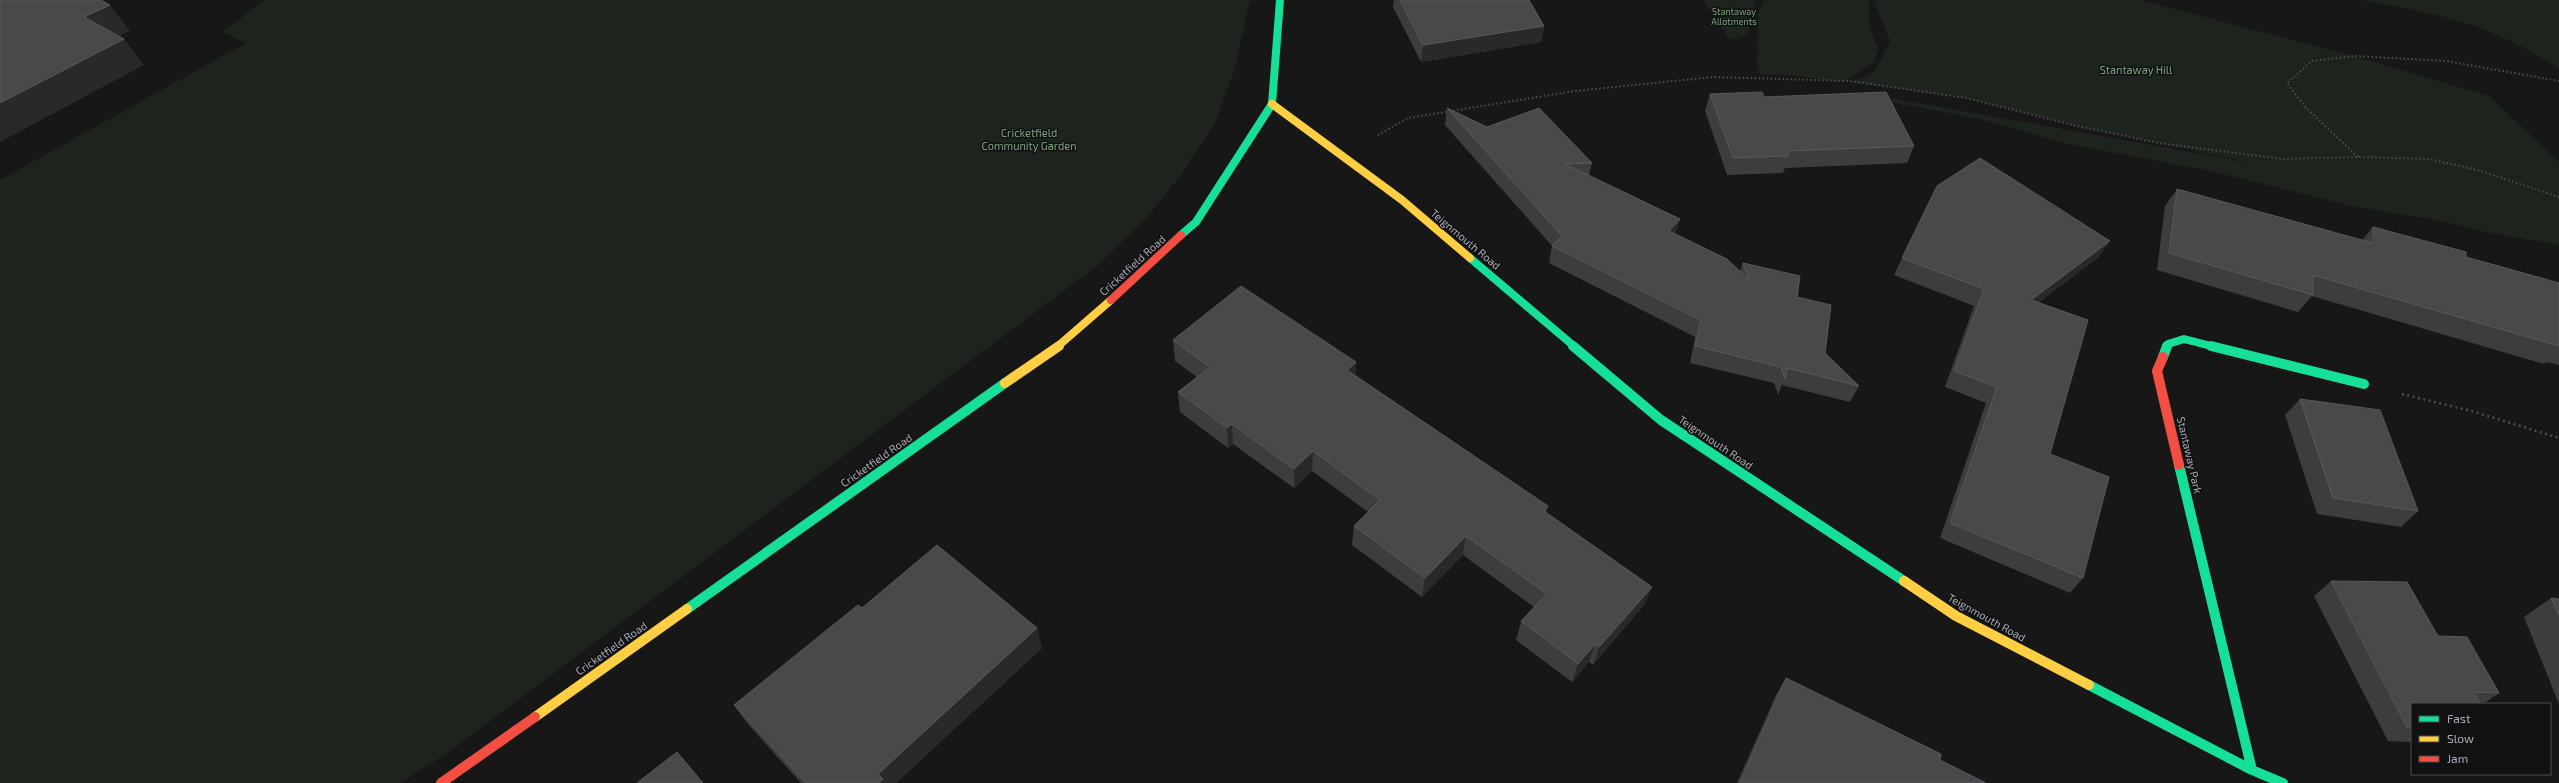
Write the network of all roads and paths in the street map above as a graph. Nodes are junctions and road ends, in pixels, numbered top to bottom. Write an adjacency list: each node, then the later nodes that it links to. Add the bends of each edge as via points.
1 (1280, 0): 3 (street)
2 (2559, 81): 5 (path, via 2446,61 2354,56 2312,61 2287,83 2306,108)
3 (1272, 104): 4 (street, Teignmouth Road); 10 (street, Cricketfield Road, via 1196,222 1071,337)
4 (1339, 155): 5 (path, via 1408,118 1575,91 1713,76 1850,82 1966,98 2158,143 2283,159); 9 (street, Teignmouth Road, via 1402,200 1667,424 1956,616)
5 (2358, 157): 6 (path, via 2429,159 2478,170)
6 (2559, 197)
7 (2364, 384): 8 (path, via 2475,412); 9 (street, Stantaway Park, via 2184,339 2168,344 2157,371)
8 (2559, 438)
9 (2252, 770): 11 (street, Teignmouth Road)
10 (441, 783)
11 (2283, 783)

